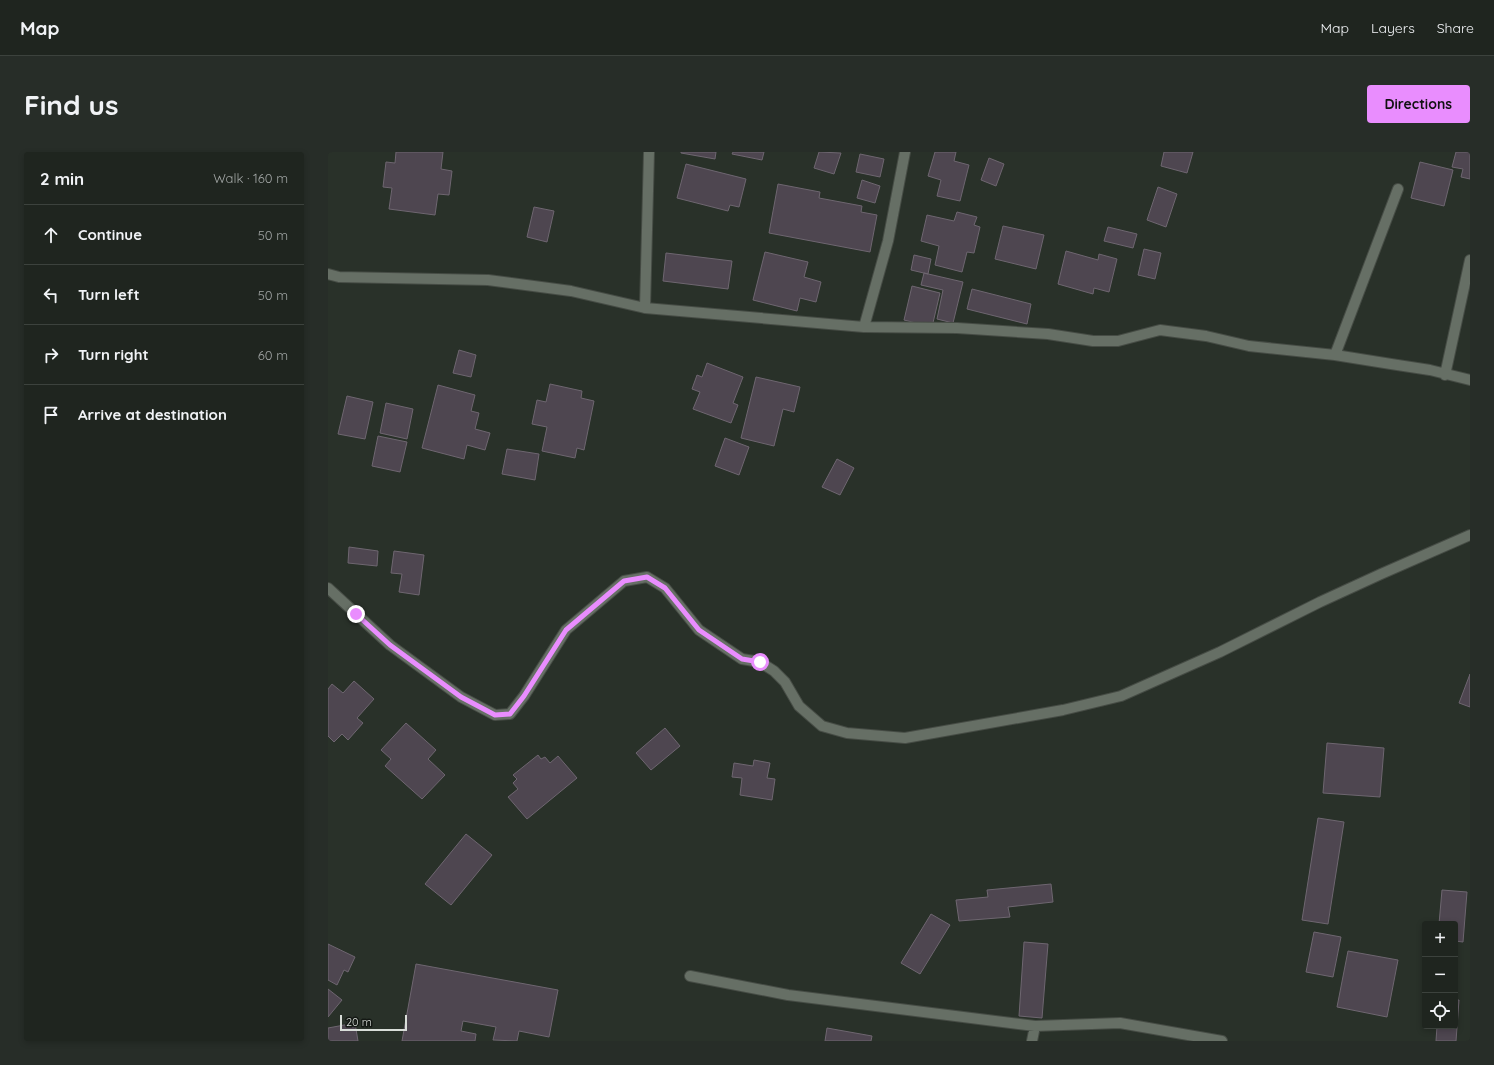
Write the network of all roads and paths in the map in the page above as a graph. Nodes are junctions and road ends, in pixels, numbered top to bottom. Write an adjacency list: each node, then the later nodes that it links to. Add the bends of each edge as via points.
1 (649, 152): 6 (street)
2 (905, 152): 7 (street, via 888,241)
3 (1398, 188): 8 (street)
4 (1470, 260): 9 (street)
5 (328, 274): 6 (street, via 339,277 488,280 571,291)
6 (645, 308): 7 (street)
7 (864, 327): 8 (street, via 957,328 1048,334 1093,341 1118,341 1160,330 1206,336 1248,346)
8 (1335, 355): 9 (street, via 1430,370)
9 (1445, 375): 10 (street)
10 (1470, 380)
11 (1470, 535): 12 (street, via 1121,696 1063,710 905,738 847,732 822,726 799,706 785,682 774,671 760,662 742,659 699,630 665,588 647,577 624,581 566,630 510,714 495,715 461,697 390,645)
12 (328, 588)
13 (690, 976): 14 (street, via 788,995)
14 (1034, 1026): 15 (street); 16 (street, via 1120,1023)
15 (1032, 1041)
16 (1222, 1041)

